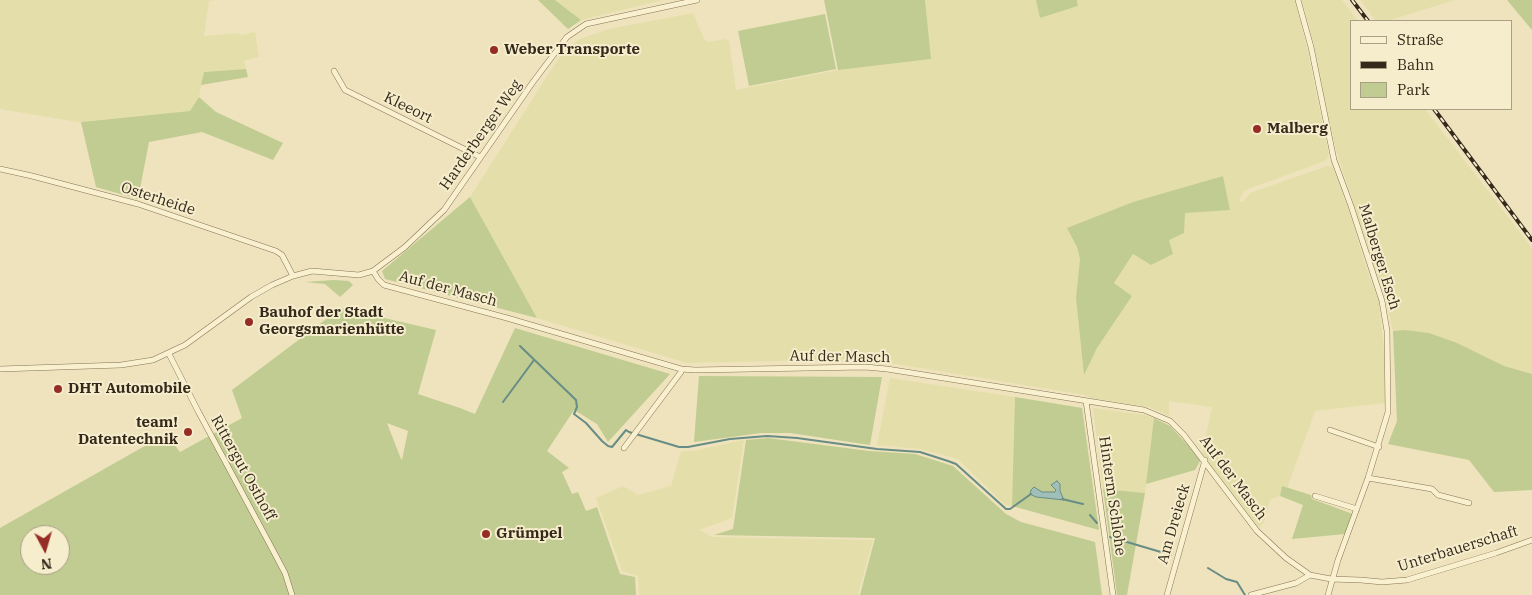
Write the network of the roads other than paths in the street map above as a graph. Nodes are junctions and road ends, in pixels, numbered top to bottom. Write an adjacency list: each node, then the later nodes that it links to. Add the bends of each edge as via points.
1 (697, 0): 4 (street, Harderberger Weg, via 586,24 574,32 553,54)
2 (1298, 0): 13 (street, Malberger Esch, via 1311,46 1334,160 1382,302 1387,331 1388,412)
3 (334, 71): 4 (street, Kleeort, via 345,90)
4 (480, 157): 6 (street, Harderberger Weg, via 444,210 405,247)
5 (0, 169): 7 (street, Osterheide, via 138,204 276,251 282,255)
6 (373, 271): 7 (street, via 359,275 312,271); 10 (street, Auf der Masch, via 384,285)
7 (293, 276): 8 (street, via 251,297)
8 (169, 354): 9 (street, via 121,365); 23 (street, Rittergut Osthoff, via 268,541)
9 (0, 369)
10 (682, 369): 11 (street, Auf der Masch, via 865,367); 14 (street)
11 (1086, 401): 15 (street, Auf der Masch, via 1144,410 1170,421); 24 (street, Hinterm Schlohe)
12 (1330, 430): 13 (street)
13 (1379, 447): 16 (street, Malberger Esch)
14 (624, 448)
15 (1205, 460): 21 (street, Auf der Masch, via 1257,531); 25 (street, Am Dreieck)
16 (1368, 478): 18 (street, via 1432,489 1438,494); 19 (street, Malberger Esch)
17 (1315, 496): 19 (street)
18 (1469, 503)
19 (1357, 509): 22 (street, Malberger Esch)
20 (1532, 540): 22 (street, Unterbauerschaft, via 1407,580)
21 (1310, 575): 22 (street, Unterbauerschaft); 26 (street, via 1296,583)
22 (1332, 579): 27 (street, Malberger Esch)
23 (292, 595)
24 (1113, 595)
25 (1167, 595)
26 (1251, 595)
27 (1328, 595)

